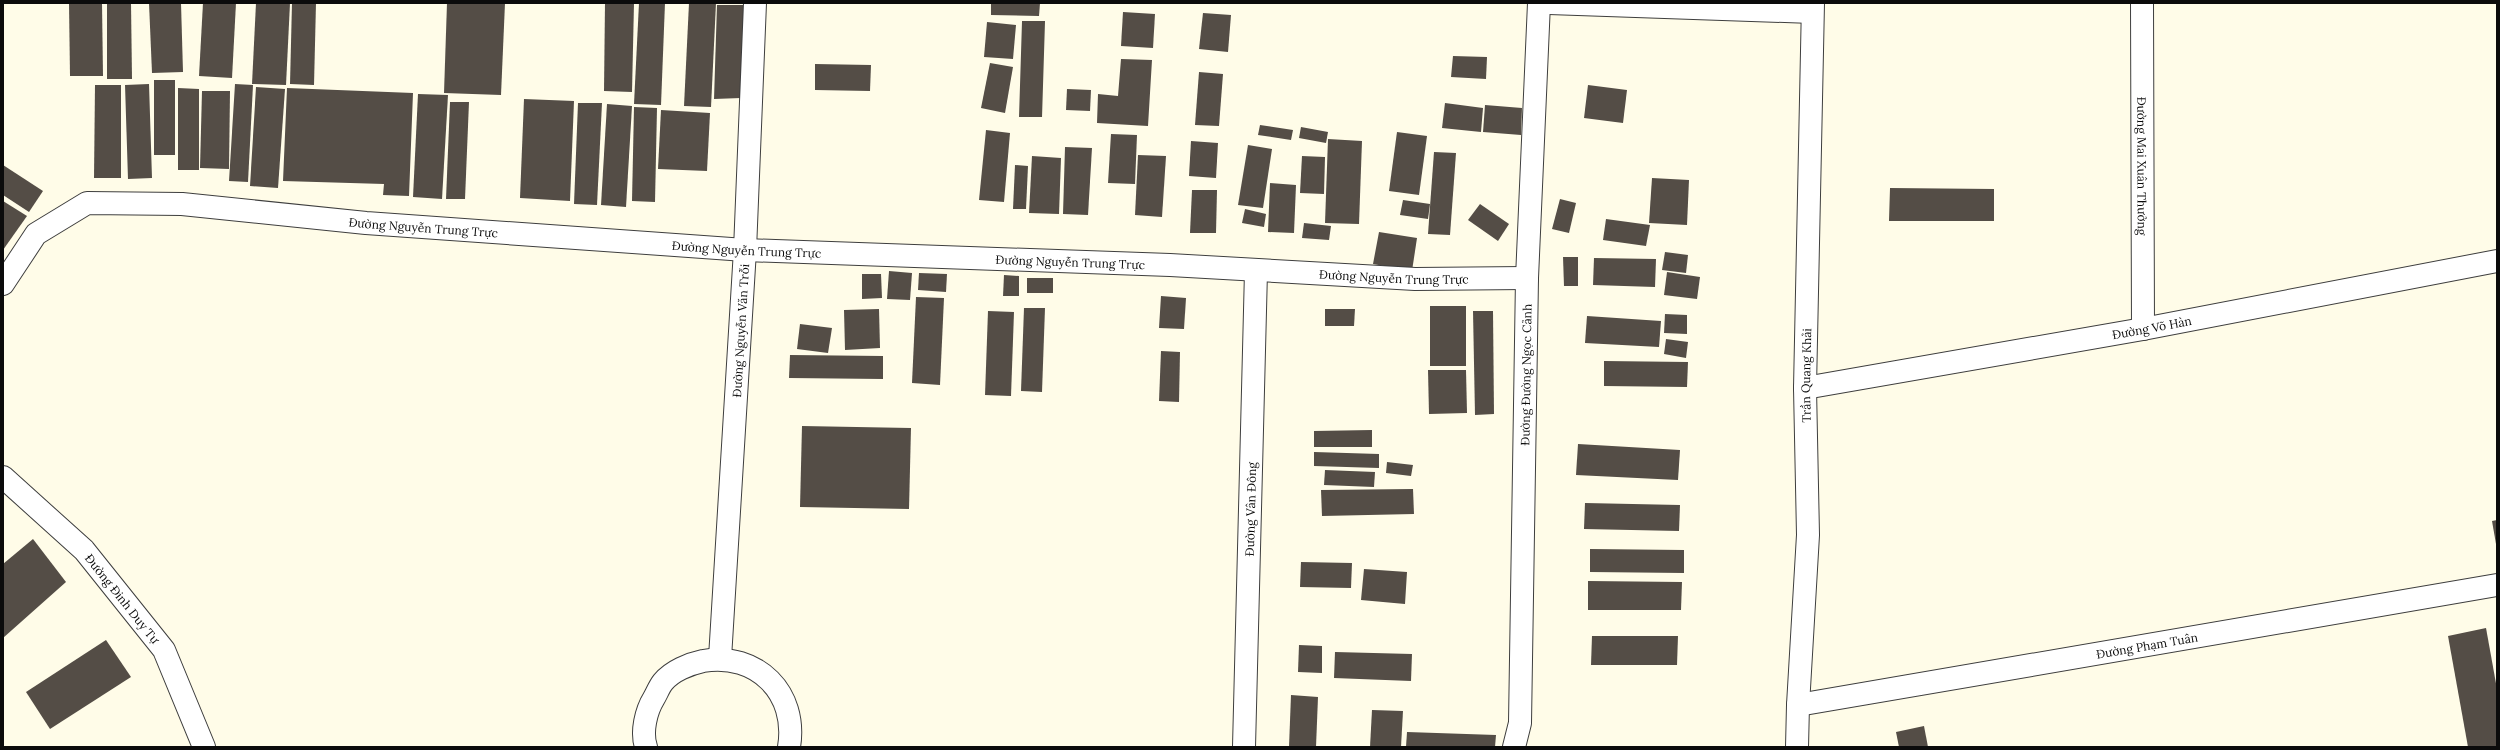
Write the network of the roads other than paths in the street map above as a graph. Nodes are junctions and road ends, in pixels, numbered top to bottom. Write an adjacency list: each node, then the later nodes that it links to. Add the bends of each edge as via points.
1 (755, 3): 6 (street, Đường Nguyễn Văn Trỗi)
2 (1539, 3): 9 (street, Đường Đường Ngọc Cảnh)
3 (1549, 3): 5 (street)
4 (2142, 3): 11 (street, Đường Mai Xuân Thưởng)
5 (1813, 7): 12 (street, Trần Quang Khải)
6 (744, 250): 8 (street, Đường Nguyễn Trung Trực); 10 (street, Đường Nguyễn Trung Trực, via 366,223 182,204 87,203 36,234); 15 (street, Đường Nguyễn Văn Trỗi)
7 (2497, 261): 11 (street, Đường Võ Hàn)
8 (1256, 271): 9 (street, Đường Nguyễn Trung Trực, via 1415,279); 20 (street, Đường Vân Đông)
9 (1527, 278): 21 (street, Đường Đường Ngọc Cảnh, via 1520,723)
10 (3, 284)
11 (2143, 328): 12 (street, Đường Võ Hàn)
12 (1805, 388): 16 (street, Trần Quang Khải, via 1808,535)
13 (3, 477): 17 (street, Đường Đinh Duy Tự, via 84,550 164,650)
14 (2497, 585): 16 (street, Đường Phạm Tuân)
15 (720, 658): 18 (street, via 690,664 664,682 647,708 644,740); 19 (street, via 747,664 770,680 786,703 791,730)
16 (1798, 705): 22 (street, Trần Quang Khải)
17 (204, 747)
18 (646, 747)
19 (789, 747)
20 (1244, 747)
21 (1514, 747)
22 (1797, 747)

